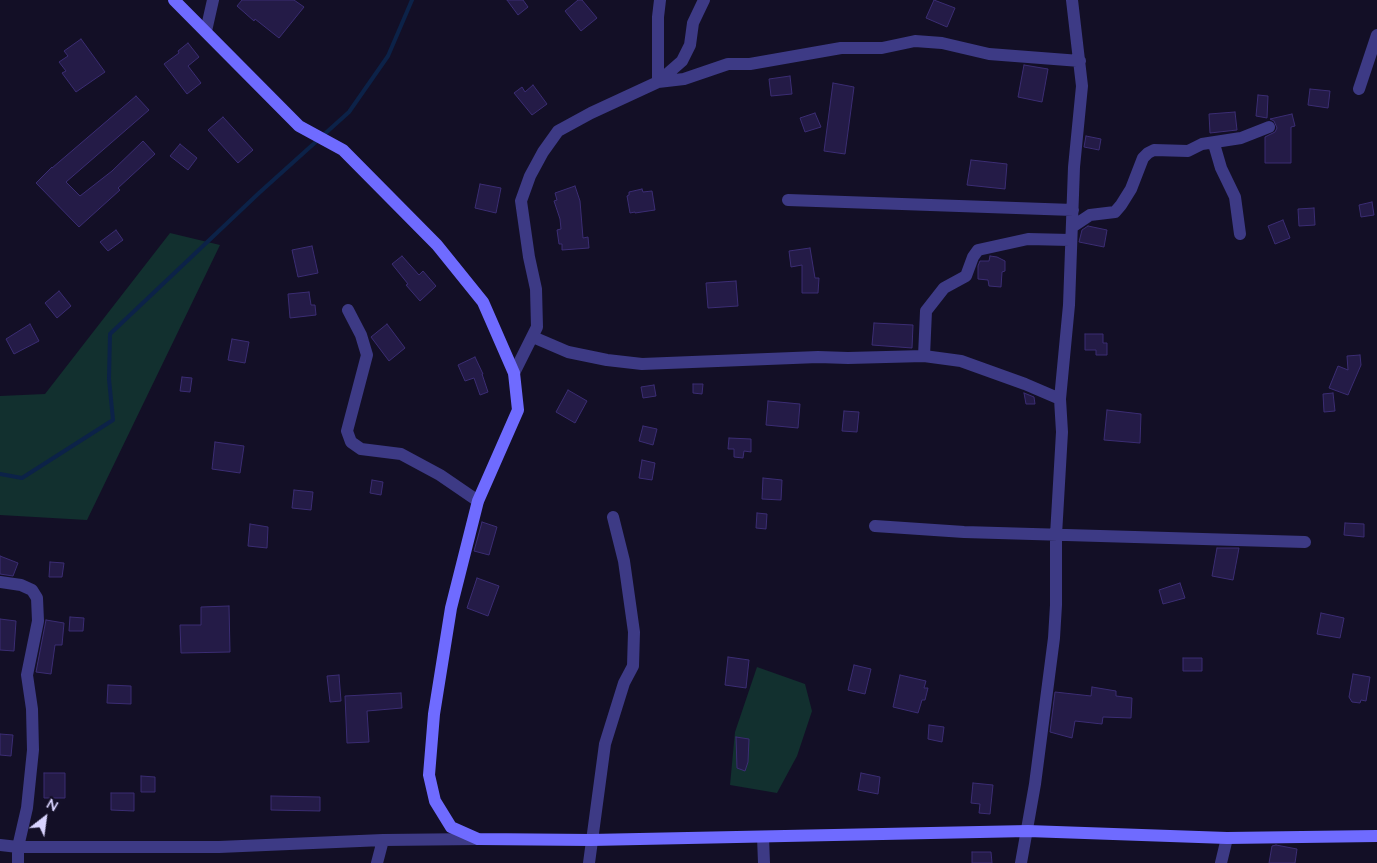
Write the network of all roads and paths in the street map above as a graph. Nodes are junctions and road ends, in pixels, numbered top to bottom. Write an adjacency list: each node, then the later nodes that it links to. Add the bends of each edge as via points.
1 (174, 0): 6 (main road)
2 (213, 0): 6 (street)
3 (660, 0): 9 (street)
4 (704, 0): 9 (street, via 682,61)
5 (1072, 0): 8 (street)
6 (206, 31): 20 (main road, via 299,126 343,150 437,245 483,302)
7 (1377, 35): 10 (street)
8 (1080, 61): 9 (street, via 989,54 942,43 915,41 882,48 841,48 750,64 728,64 704,74); 14 (street, via 1082,86)
9 (658, 82): 18 (street, via 558,131 530,176 521,201 536,289 537,327)
10 (1359, 89)
11 (1269, 127): 12 (street)
12 (1214, 144): 15 (street, via 1202,144 1188,151 1154,150 1148,153 1115,212 1090,215); 16 (street, via 1235,197)
13 (788, 200): 14 (street)
14 (1073, 210): 15 (street)
15 (1071, 233): 19 (street, via 978,250 966,276 944,288 926,311); 21 (street, via 1069,305)
16 (1240, 234)
17 (348, 310): 22 (street, via 367,354 347,430 351,442 361,449 401,454)
18 (533, 337): 19 (street, via 568,352 642,364); 20 (street)
19 (924, 356): 21 (street, via 961,361)
20 (514, 373): 22 (main road, via 518,410)
21 (1060, 399): 25 (street, via 1062,432)
22 (478, 501): 32 (main road, via 451,608 434,714 429,776 435,801 451,826)
23 (613, 517): 34 (street, via 624,561 634,632 633,666 624,683 605,744)
24 (875, 526): 25 (street)
25 (1056, 535): 26 (street); 28 (street, via 1054,638)
26 (1305, 542)
27 (0, 582): 36 (street, via 32,590 38,621 27,675 33,750 27,808)
28 (1028, 831): 30 (main road); 31 (main road); 41 (street)
29 (1377, 836): 31 (main road)
30 (763, 837): 34 (main road); 40 (street)
31 (1227, 838): 42 (street)
32 (478, 839): 33 (street); 34 (main road)
33 (384, 840): 36 (street, via 219,846); 38 (street)
34 (592, 840): 39 (street)
35 (0, 845): 36 (street)
36 (18, 847): 37 (street)
37 (18, 863)
38 (377, 863)
39 (589, 863)
40 (764, 863)
41 (1021, 863)
42 (1221, 863)

